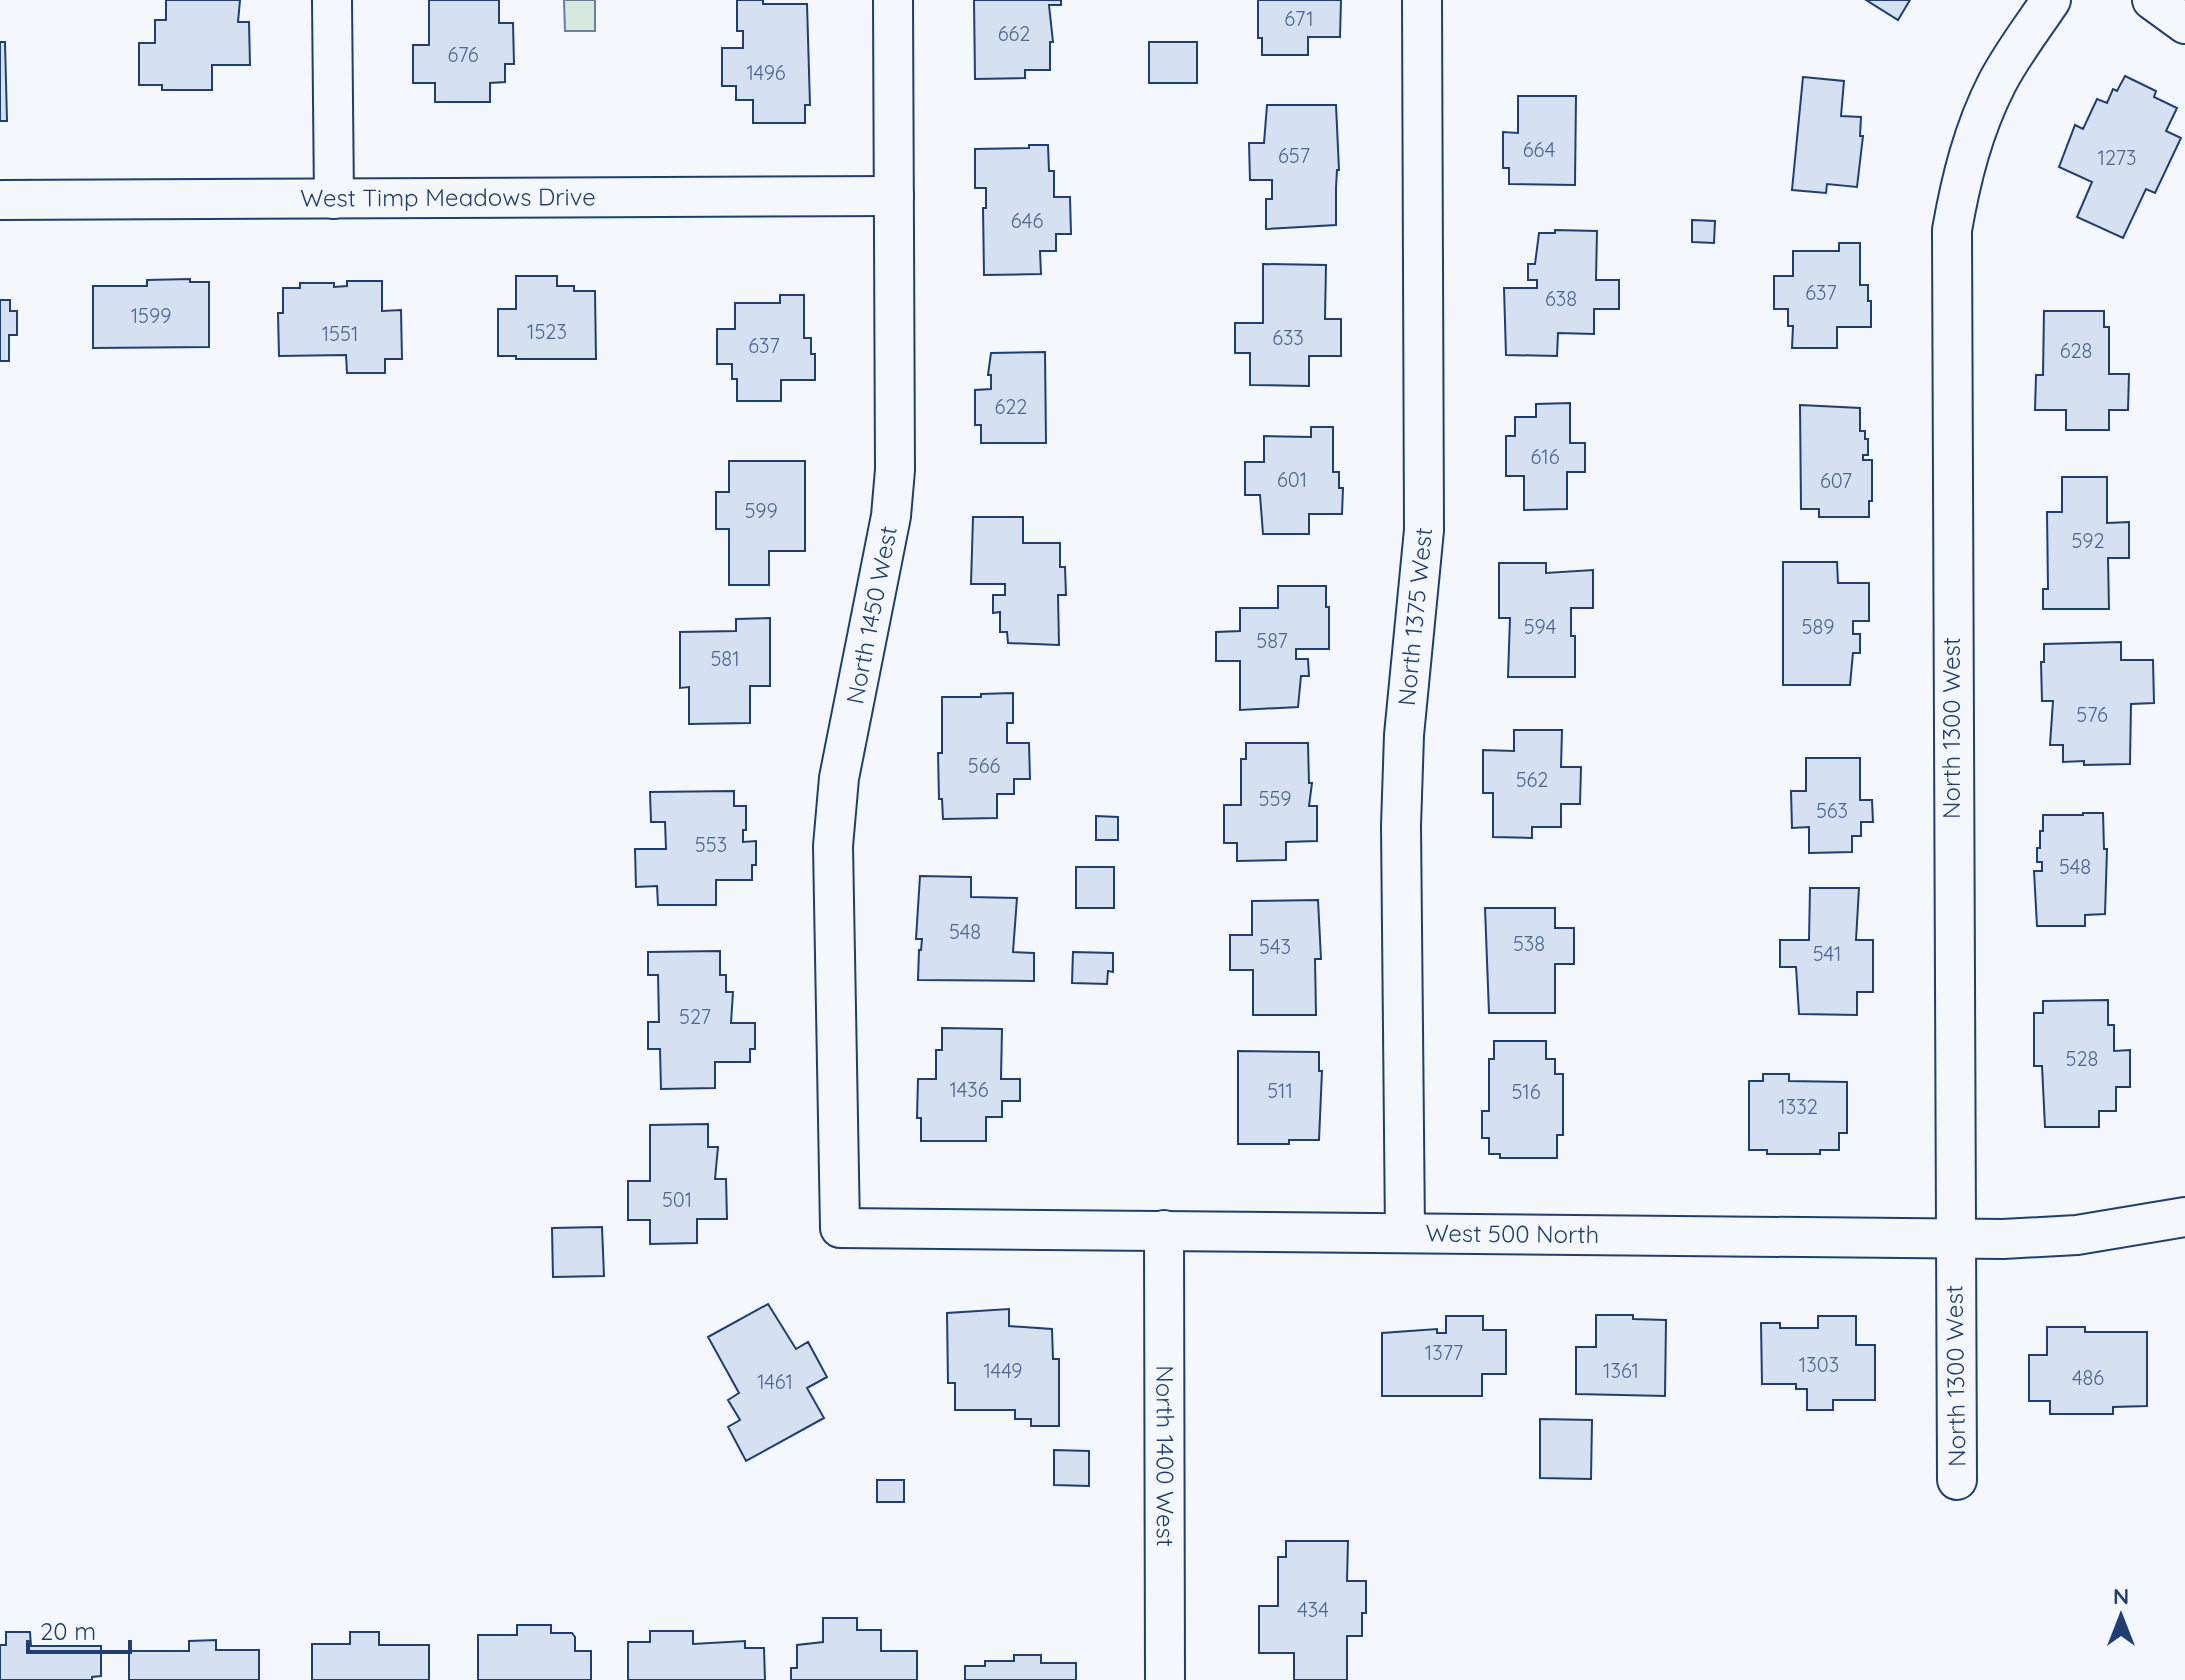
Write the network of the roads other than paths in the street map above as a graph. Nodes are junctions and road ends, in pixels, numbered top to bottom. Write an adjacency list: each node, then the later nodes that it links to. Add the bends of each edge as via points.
1 (332, 0): 8 (street)
2 (893, 0): 7 (street, North 1450 West)
3 (1422, 0): 13 (street, North 1375 West, via 1424,530 1404,735 1401,826)
4 (2051, 0): 14 (street, North 1300 West, via 1998,81 1976,131 1952,230)
5 (2152, 0): 6 (street)
6 (2185, 24)
7 (894, 196): 8 (street, West Timp Meadows Drive); 11 (street, North 1450 West, via 891,516 839,778 833,846)
8 (334, 199): 9 (street, West Timp Meadows Drive)
9 (0, 200)
10 (2185, 1217): 14 (street, West 500 North, via 2077,1235)
11 (840, 1228): 12 (street, West 500 North)
12 (1164, 1230): 13 (street, West 500 North); 16 (street, North 1400 West)
13 (1405, 1232): 14 (street, West 500 North)
14 (1954, 1239): 15 (street, North 1300 West)
15 (1957, 1480)
16 (1165, 1680)

